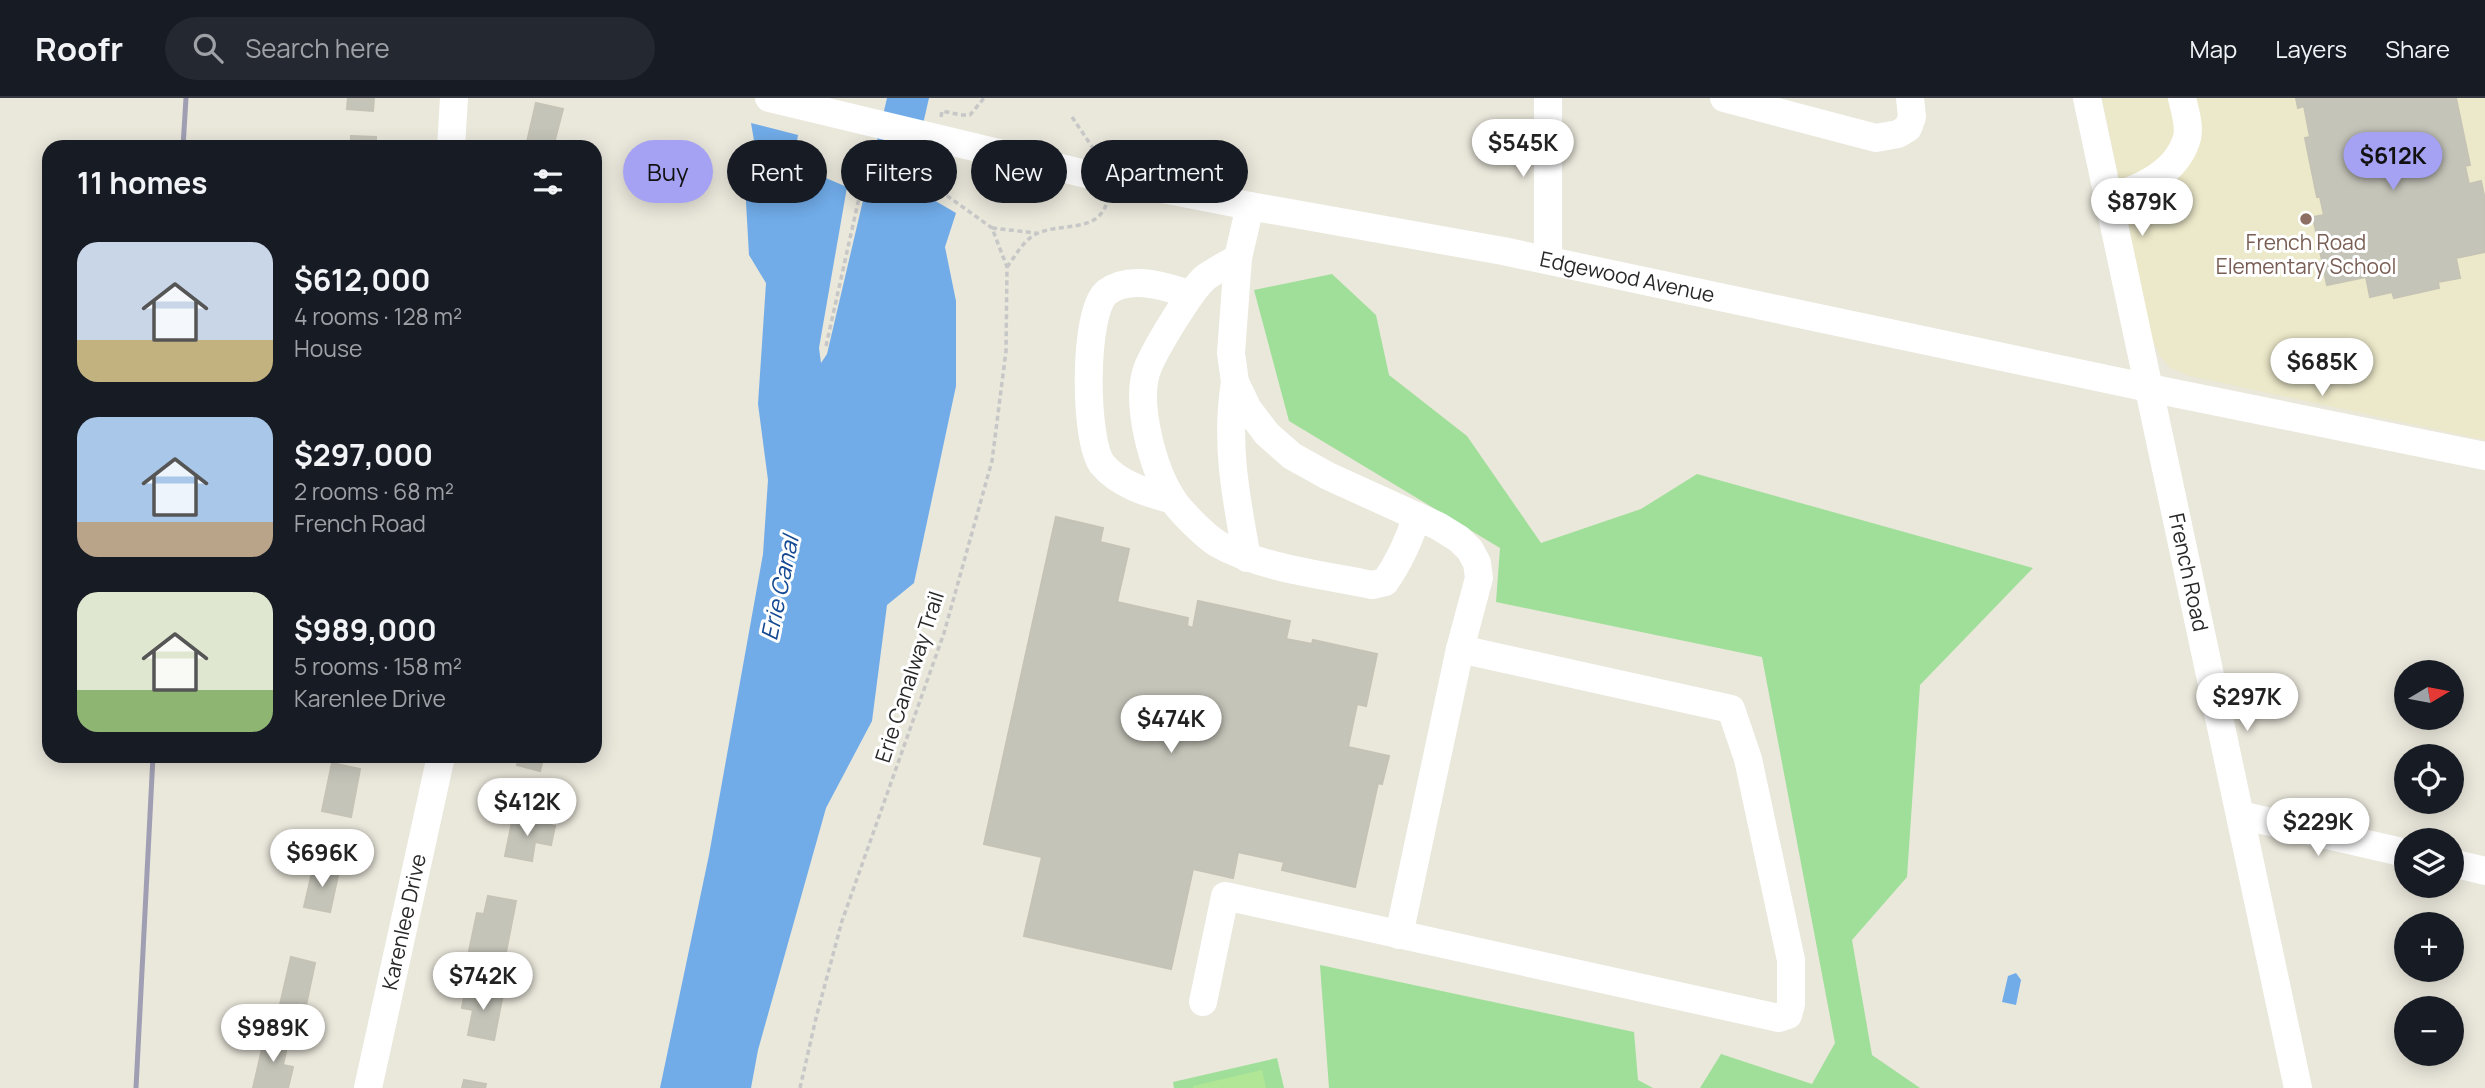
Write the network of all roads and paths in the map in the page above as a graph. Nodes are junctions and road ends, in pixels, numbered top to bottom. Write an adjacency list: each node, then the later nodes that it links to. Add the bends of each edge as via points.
1 (454, 98): 12 (street)
2 (769, 98): 17 (street, Edgewood Avenue, via 1086,174)
3 (984, 98): 10 (path, via 970,115 942,111)
4 (1548, 98): 21 (street)
5 (1724, 98): 6 (street, via 1876,138 1908,128)
6 (1910, 98)
7 (2087, 98): 14 (street, French Road)
8 (2182, 98): 14 (street, via 2187,140 2175,160 2136,190)
9 (1072, 117): 13 (path)
10 (940, 122)
11 (872, 139): 24 (path)
12 (452, 140)
13 (1089, 140)
14 (2109, 198): 26 (street, French Road)
15 (957, 203): 18 (path)
16 (1107, 203): 19 (path, via 1091,222)
17 (1251, 206): 20 (street); 21 (street, Edgewood Avenue)
18 (992, 228): 19 (path); 22 (path, Erie Canalway Trail)
19 (1038, 233): 22 (path, via 1024,243)
20 (1238, 258): 23 (street, via 1205,278); 25 (street, via 1231,353)
21 (1548, 260): 26 (street, Edgewood Avenue)
22 (1007, 267): 40 (path, Erie Canalway Trail, via 1006,351 992,461 944,633 842,921)
23 (1191, 295): 28 (street, via 1148,367 1144,383 1148,432 1157,467); 28 (street, via 1130,283 1107,292 1097,306 1088,371 1089,419 1097,455 1118,480)
24 (825, 346)
25 (1235, 382): 29 (street, via 1266,434 1292,456); 30 (street, via 1232,474)
26 (2149, 388): 27 (street, Edgewood Avenue); 33 (street, French Road)
27 (2485, 456)
28 (1173, 500): 30 (street, via 1216,543)
29 (1417, 516): 30 (street, via 1405,550 1385,582 1373,585); 31 (street, via 1459,539 1477,563 1479,578)
30 (1247, 558)
31 (1460, 649): 37 (street); 37 (street, via 1731,709 1748,758 1791,960 1791,1004 1788,1015 1779,1018)
32 (439, 763): 39 (street, Karenlee Drive)
33 (2240, 815): 34 (street); 41 (street, French Road)
34 (2394, 850)
35 (2464, 866): 36 (street)
36 (2485, 871)
37 (1399, 934): 38 (street, via 1225,896)
38 (1203, 1002)
39 (368, 1088)
40 (800, 1088)
41 (2298, 1088)

